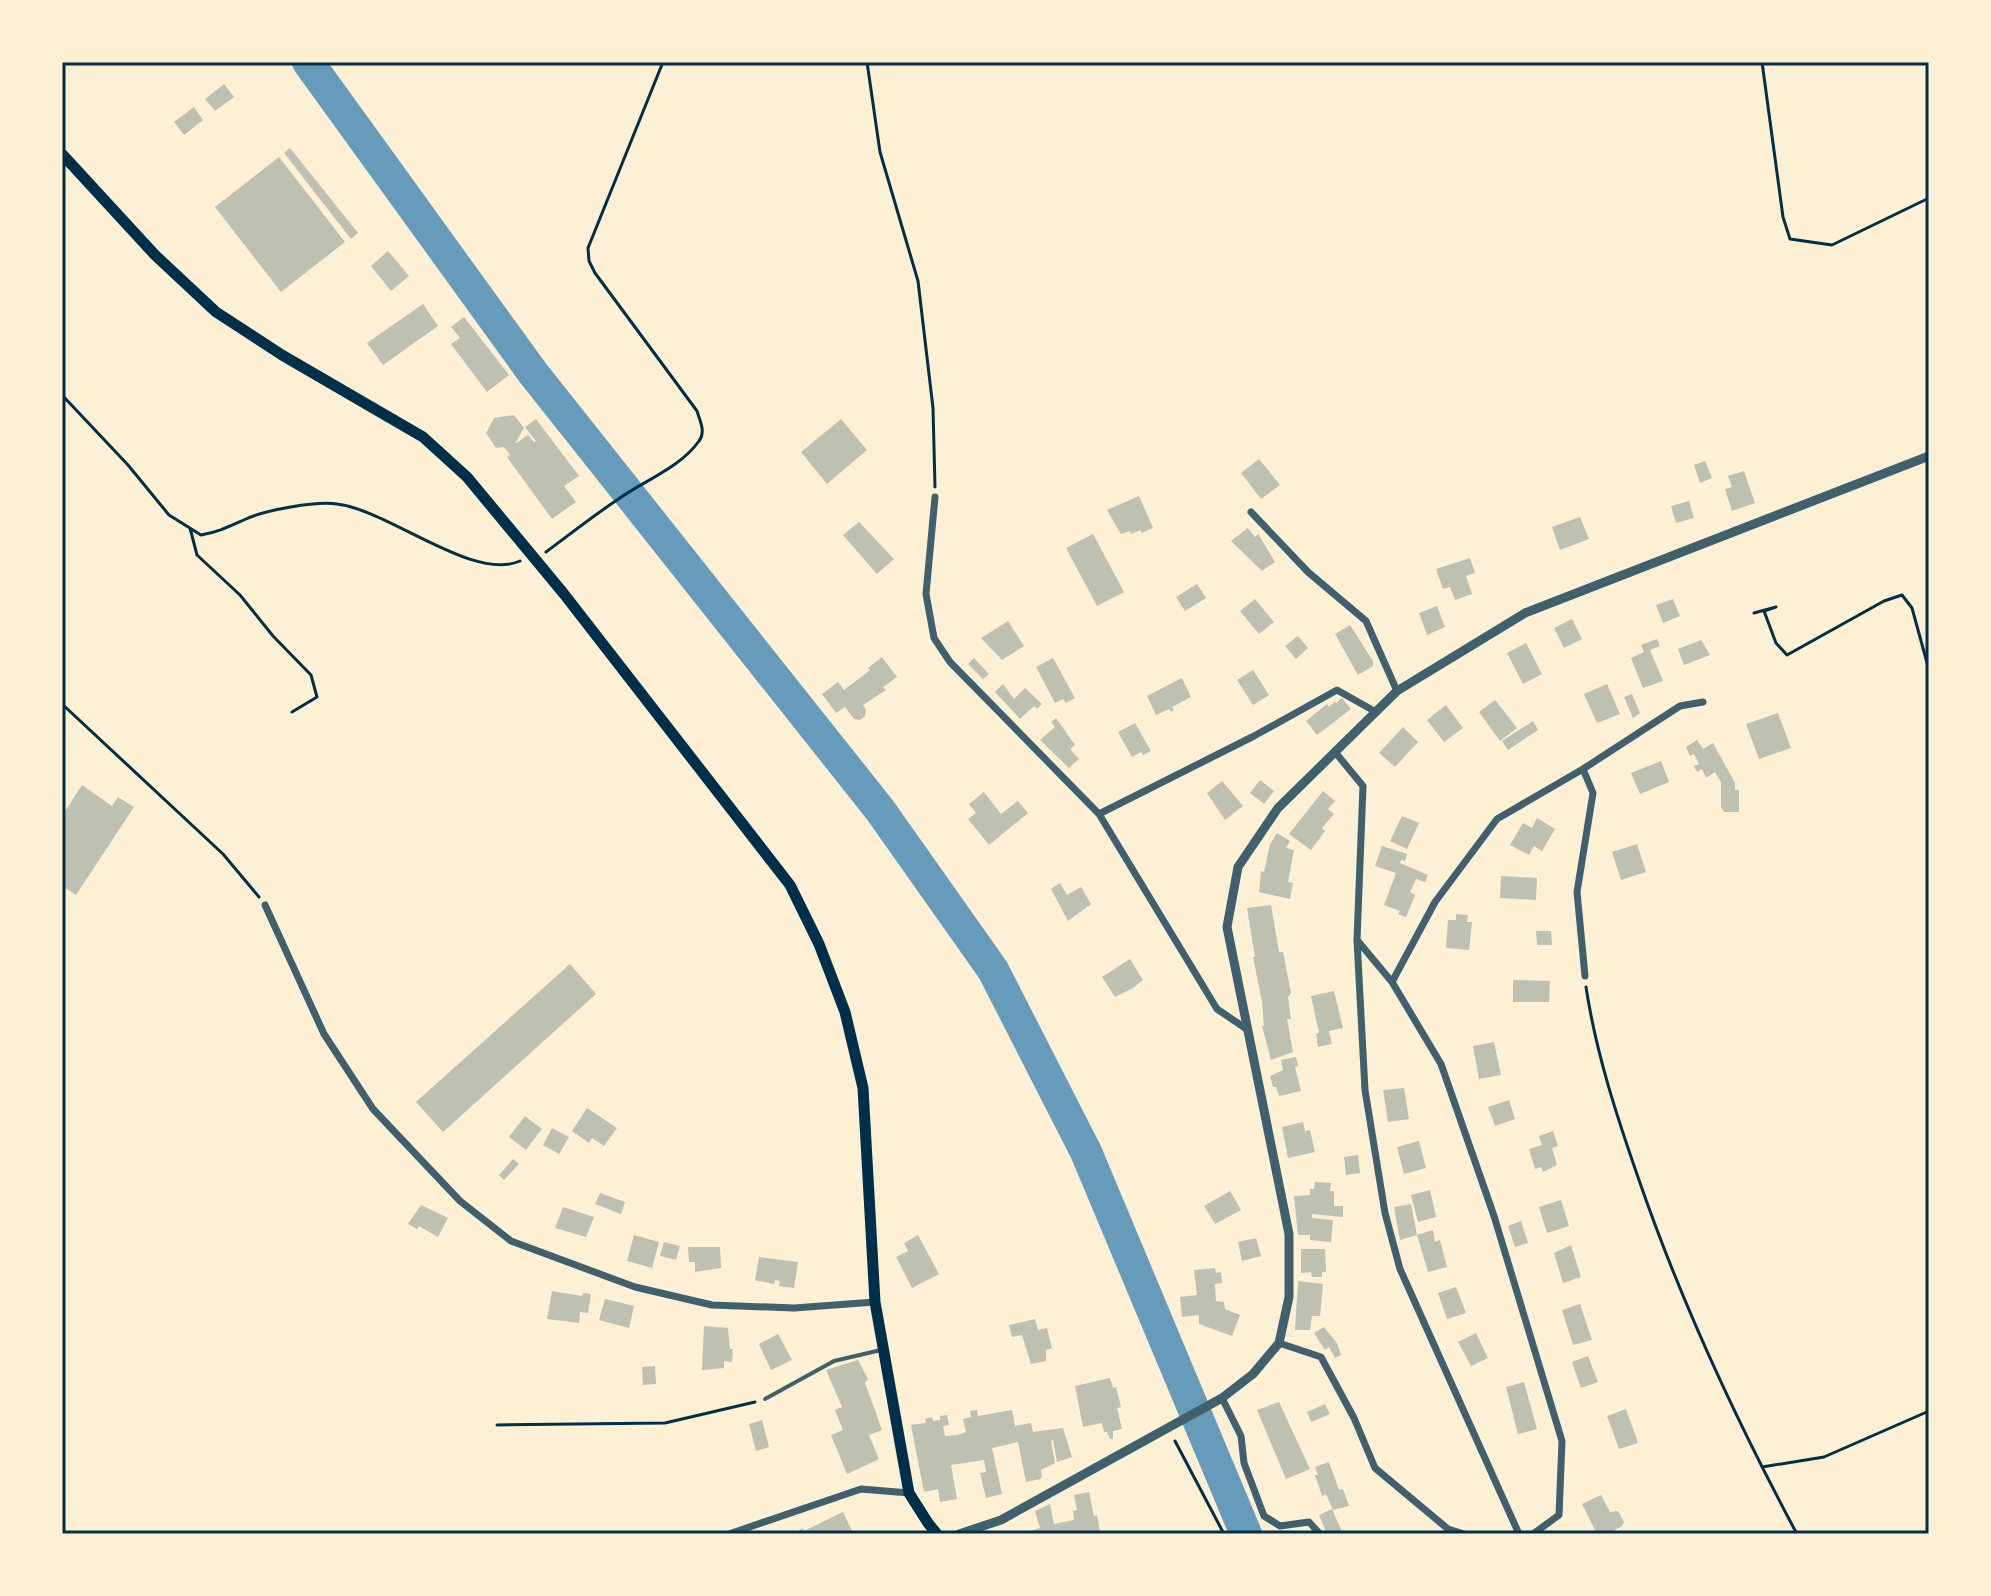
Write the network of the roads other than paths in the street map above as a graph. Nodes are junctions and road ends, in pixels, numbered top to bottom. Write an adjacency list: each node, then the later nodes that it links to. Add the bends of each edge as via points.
1 (62, 154): 16 (main road, via 216,312 423,437 467,477 790,885 845,1012 863,1088)
2 (1929, 456): 5 (street, via 1525,613)
3 (935, 497): 10 (street, via 926,594 934,638 950,662)
4 (1251, 512): 5 (street, via 1308,572 1366,621)
5 (1397, 691): 7 (street)
6 (1703, 702): 9 (street, via 1680,706)
7 (1376, 712): 8 (street); 10 (street, via 1337,690)
8 (1335, 752): 12 (street, via 1363,786); 15 (street, via 1278,808 1238,867 1227,927)
9 (1583, 769): 13 (street, via 1593,793 1577,892); 14 (street, via 1497,819 1435,902)
10 (1099, 814): 15 (street, via 1217,1009)
11 (265, 905): 16 (street, via 324,1034 373,1109 460,1201 511,1241 635,1287 712,1305 794,1308)
12 (1357, 940): 14 (street); 27 (street, via 1365,1090 1400,1269)
13 (1585, 976)
14 (1392, 982): 28 (street, via 1441,1064 1494,1216 1562,1441 1559,1515)
15 (1250, 1031): 17 (street, via 1289,1234 1289,1297)
16 (875, 1302): 18 (main road)
17 (1279, 1343): 19 (street, via 1253,1374); 26 (street, via 1321,1357 1375,1468 1448,1529)
18 (883, 1350): 20 (lane, via 834,1361); 21 (main road)
19 (1222, 1398): 24 (street, via 1001,1520); 25 (street, via 1241,1436 1244,1463 1264,1516 1280,1526 1309,1522)
20 (765, 1399)
21 (909, 1493): 22 (street, via 861,1489); 23 (main road)
22 (729, 1534)
23 (937, 1534)
24 (959, 1534)
25 (1320, 1534)
26 (1464, 1534)
27 (1519, 1534)
28 (1533, 1534)

